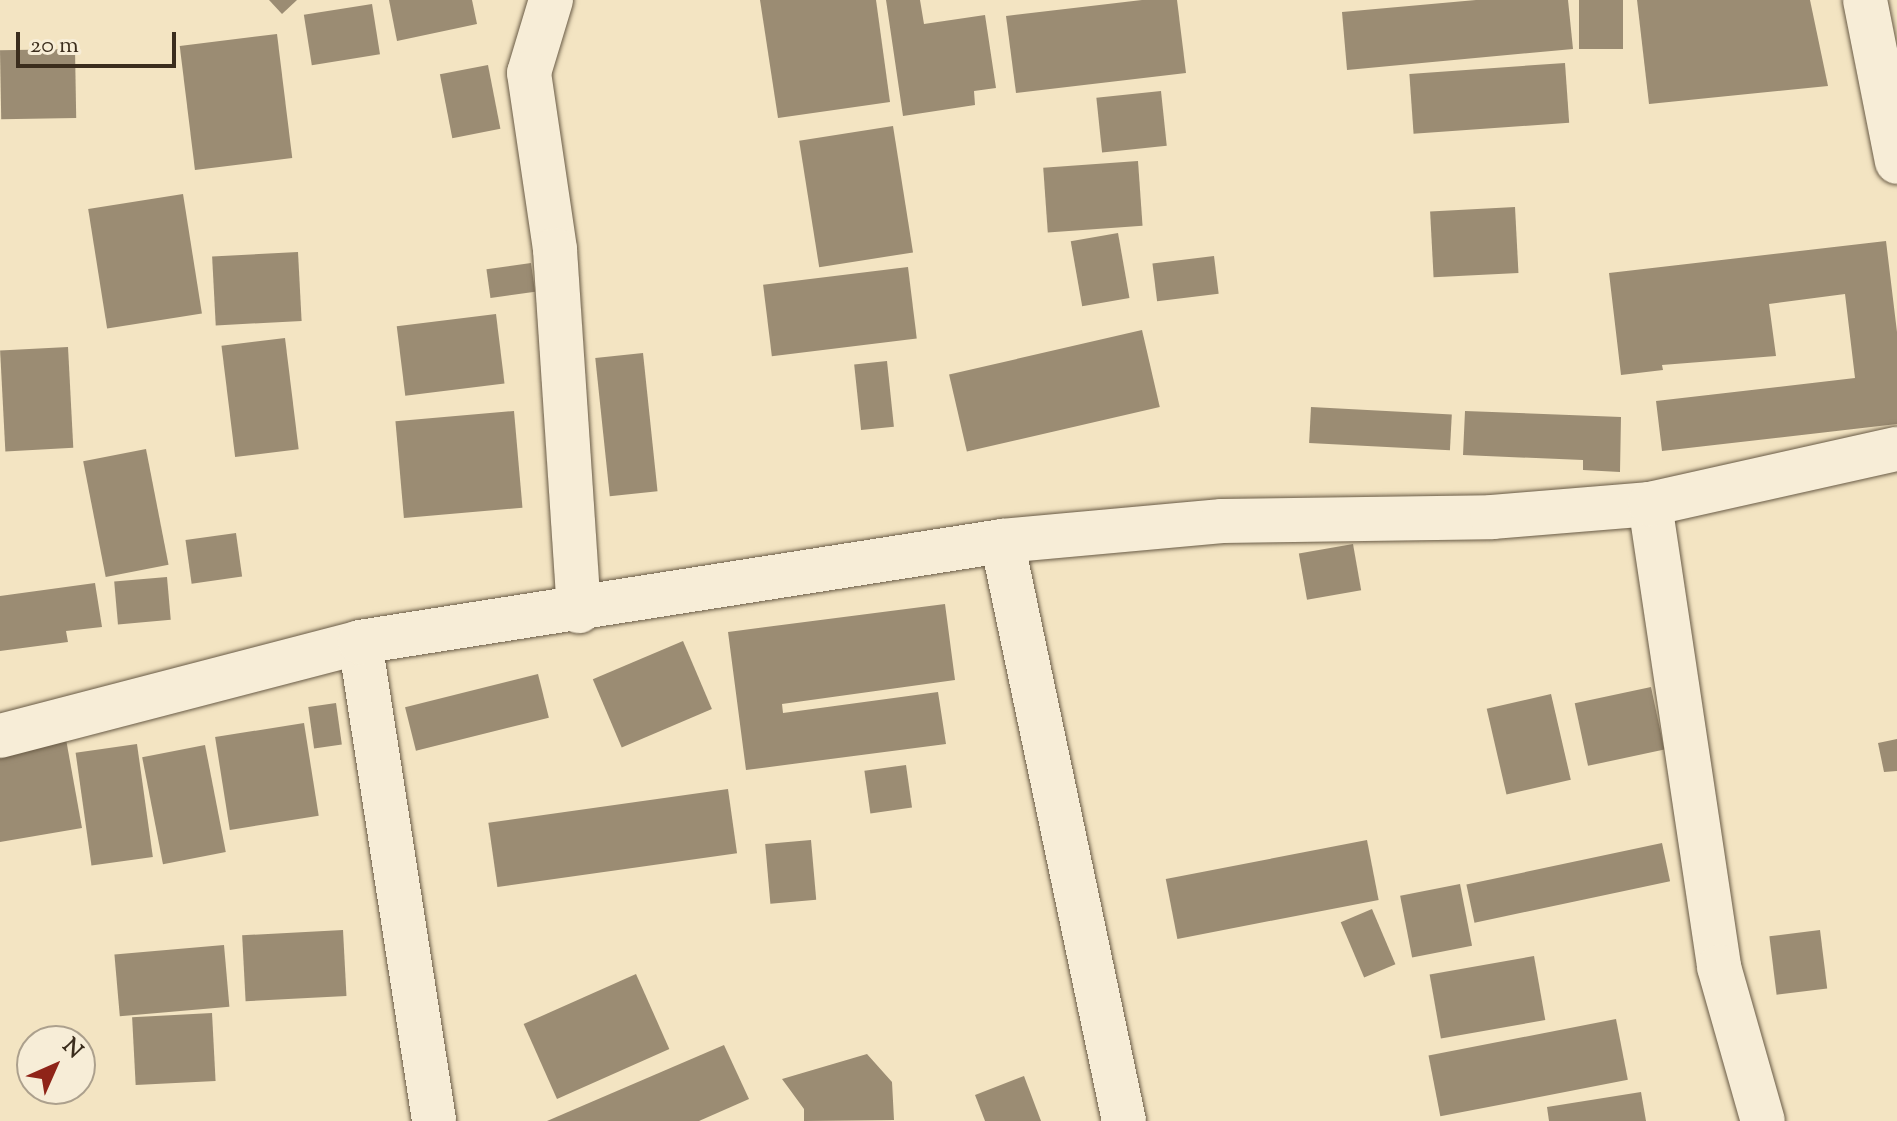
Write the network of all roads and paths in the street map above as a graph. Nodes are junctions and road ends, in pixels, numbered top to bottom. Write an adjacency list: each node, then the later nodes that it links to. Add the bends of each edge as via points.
1 (551, 0): 7 (street, via 529,73 555,250)
2 (1865, 0): 3 (street)
3 (1897, 162)
4 (1897, 449): 5 (street)
5 (1650, 504): 6 (street, via 1492,517 1222,521); 12 (street, via 1719,967)
6 (1002, 541): 7 (street); 11 (street)
7 (579, 611): 8 (street)
8 (360, 642): 9 (street); 10 (street)
9 (0, 736)
10 (434, 1121)
11 (1124, 1121)
12 (1763, 1121)

